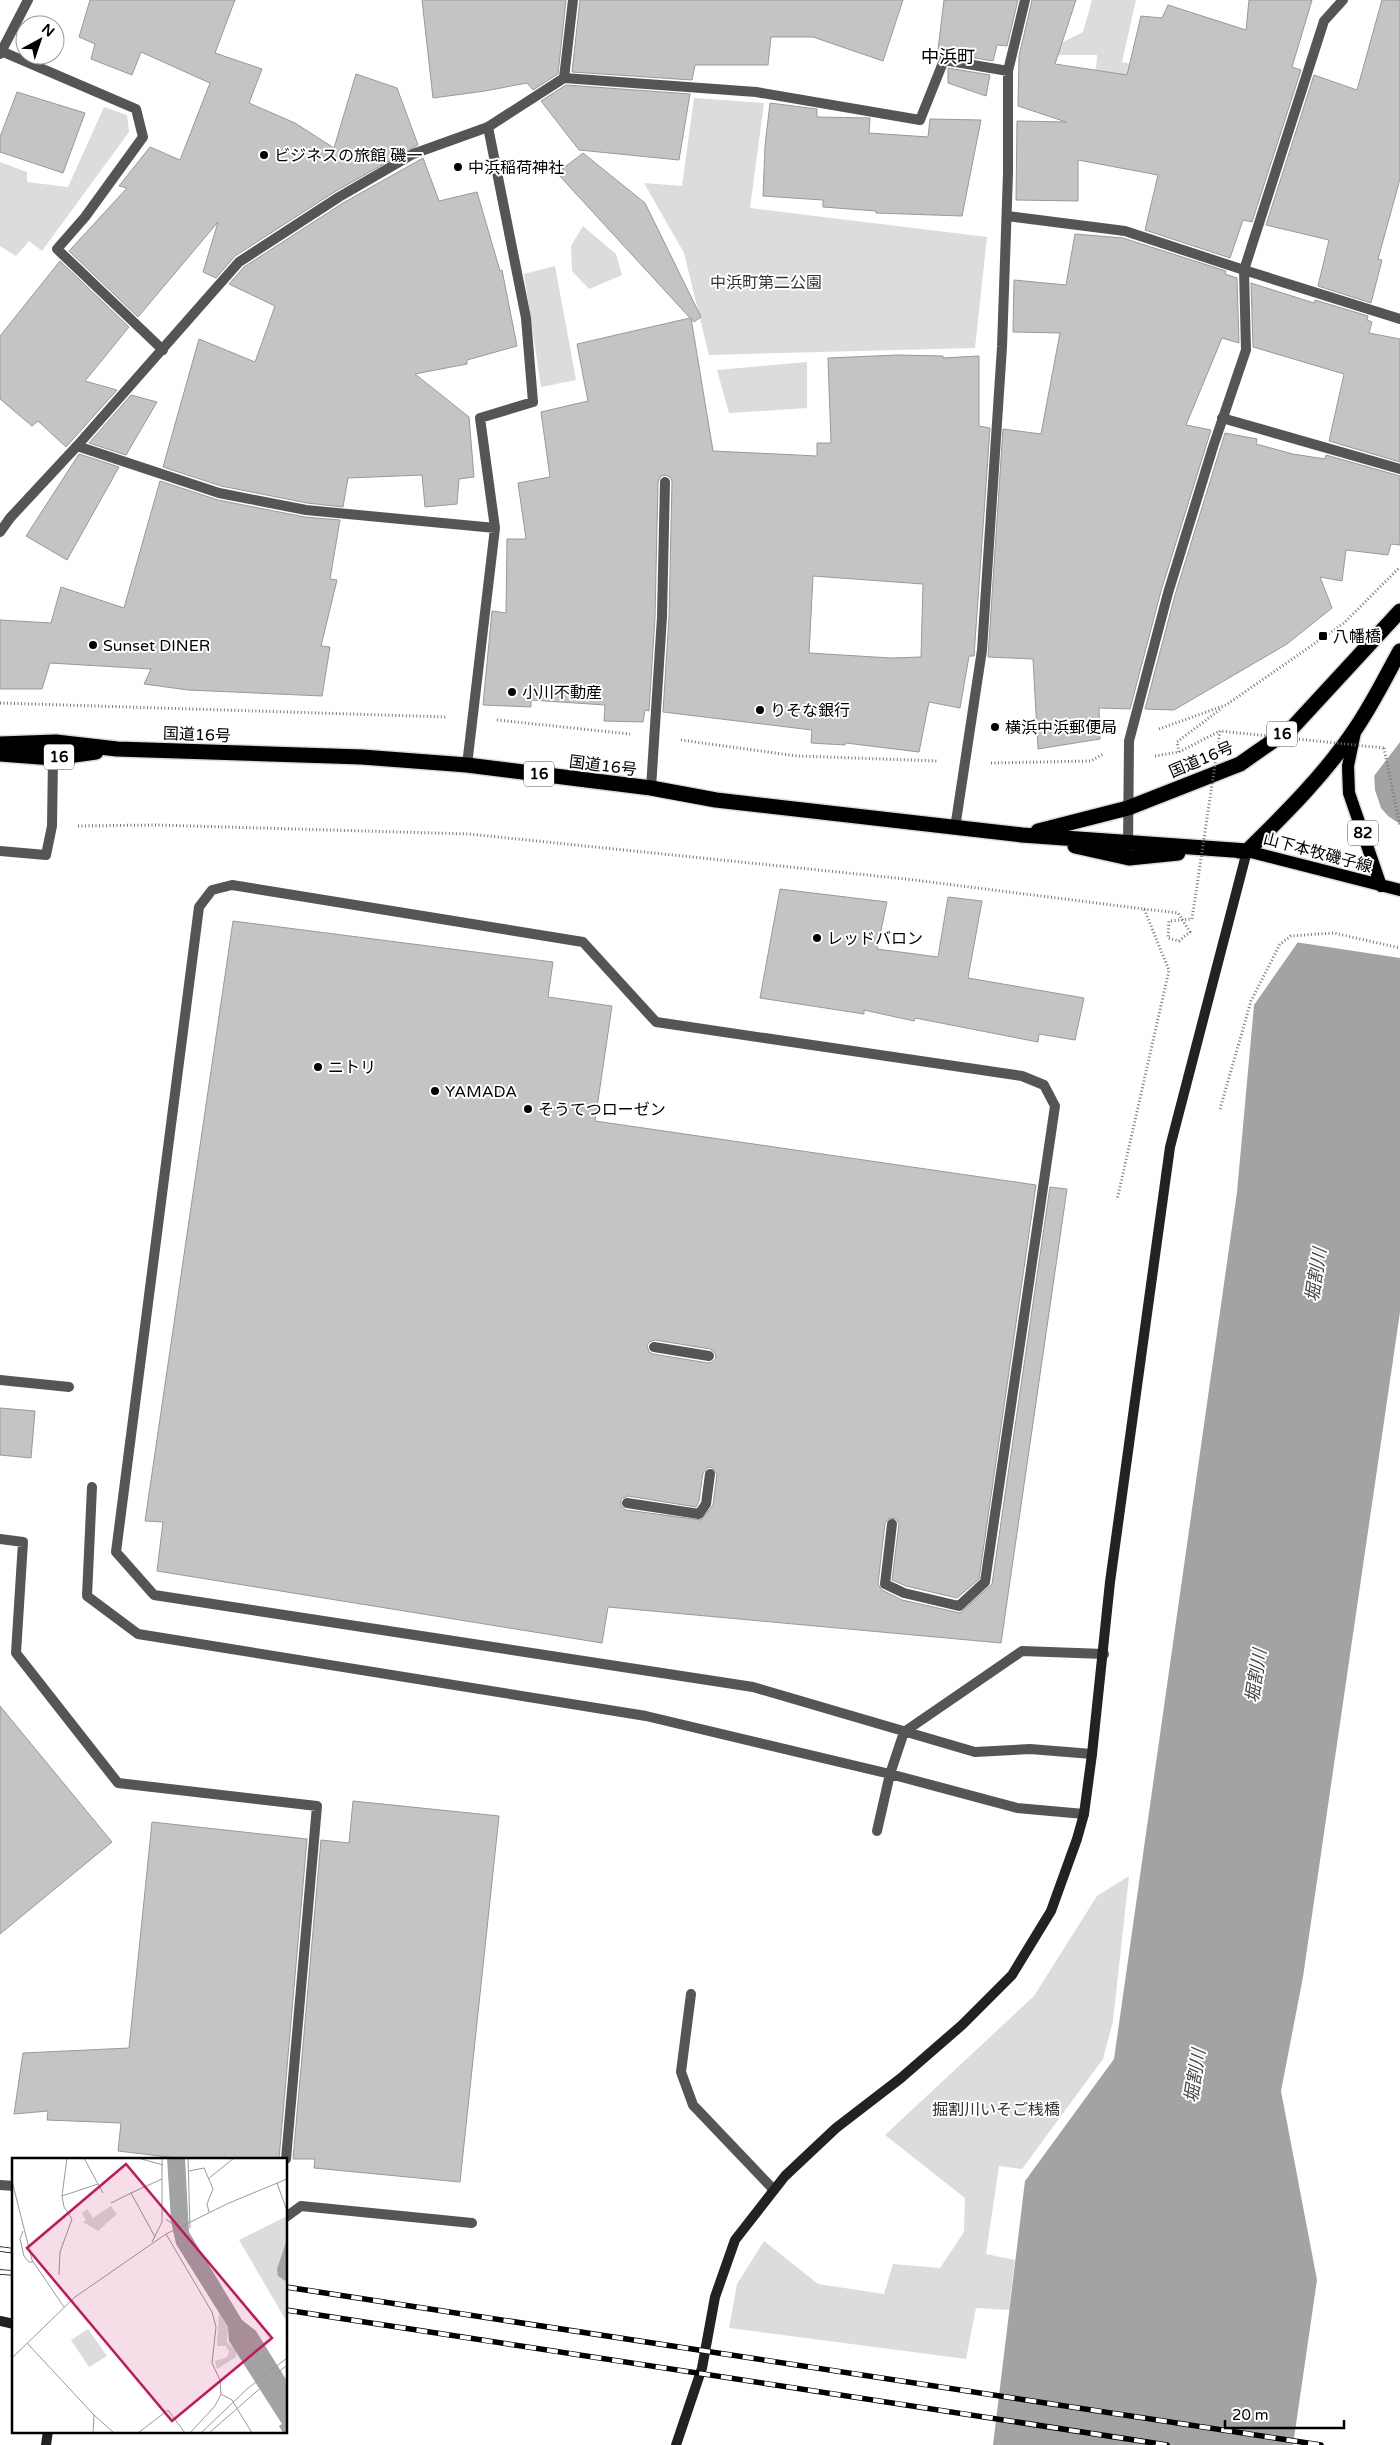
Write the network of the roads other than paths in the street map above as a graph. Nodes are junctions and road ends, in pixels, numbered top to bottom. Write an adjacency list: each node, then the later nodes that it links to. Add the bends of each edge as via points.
1 (28, 0): 5 (street)
2 (573, 0): 7 (street)
3 (1026, 0): 6 (street)
4 (1343, 0): 10 (street, via 1324,20)
5 (1, 52): 12 (street, via 136,108 143,137 58,250)
6 (1008, 71): 7 (street, via 944,60 920,120 756,92); 9 (street)
7 (564, 78): 8 (street)
8 (488, 127): 12 (street, via 413,154 239,262); 17 (street, via 526,318 533,402 480,418)
9 (1007, 216): 10 (street, via 1125,231); 29 (street, via 982,650)
10 (1244, 270): 11 (street); 13 (street, via 1246,350)
11 (1400, 319)
12 (163, 350): 14 (street)
13 (1222, 418): 15 (street); 28 (street, via 1168,593 1129,741)
14 (77, 446): 17 (street, via 219,494 306,510); 18 (street)
15 (1400, 469)
16 (665, 482): 27 (street, via 662,617)
17 (495, 528): 26 (street)
18 (0, 532)
19 (1400, 611): 28 (highway, 国道16号 / 16, via 1293,727 1240,764)
20 (1400, 651): 21 (highway)
21 (1356, 728): 33 (highway, via 1295,804); 34 (main road, 山下本牧磯子線 / 82, via 1348,766 1349,793)
22 (0, 744): 23 (highway, 国道16号 / 16, via 56,742)
23 (117, 750): 25 (highway, 国道16号 / 16); 26 (highway, 国道16号 / 16, via 362,757)
24 (0, 754): 25 (highway, 国道16号 / 16)
25 (52, 758): 32 (street, via 52,826 46,855)
26 (467, 765): 27 (highway, 国道16号 / 16)
27 (650, 788): 29 (highway, 国道16号 / 16, via 716,800)
28 (1128, 808): 30 (highway, 国道16号 / 16); 31 (street)
29 (954, 828): 30 (highway, 国道16号 / 16)
30 (1022, 835): 31 (highway, 国道16号 / 16)
31 (1128, 850): 33 (highway, 国道16号 / 16)
32 (0, 851)
33 (1247, 851): 34 (main road, 山下本牧磯子線); 45 (street, via 1170,1147 1120,1504)
34 (1381, 886): 35 (main road, 山下本牧磯子線)
35 (1400, 890)
36 (654, 1347): 37 (street)
37 (709, 1356)
38 (0, 1380): 39 (street)
39 (69, 1387)
40 (710, 1474): 42 (street, via 706,1504 699,1514)
41 (92, 1487): 48 (street, via 88,1596 138,1634 646,1716)
42 (627, 1504)
43 (892, 1524): 46 (street, via 885,1584 904,1593 959,1606 985,1582 1055,1106 1044,1085 1022,1076 656,1022 583,942 232,885 212,890 198,906 116,1552 154,1595 753,1688)
44 (0, 1539): 52 (street, via 23,1542 16,1653 118,1783 317,1806)
45 (1104, 1654): 46 (street, via 1022,1651); 47 (street)
46 (904, 1732): 47 (street, via 976,1752 1030,1750); 48 (street)
47 (1092, 1754): 49 (street)
48 (890, 1774): 49 (street, via 1017,1808); 50 (street)
49 (1084, 1814): 53 (street, via 1051,1911 1012,1976 901,2078 836,2128)
50 (877, 1831)
51 (691, 1994): 53 (street, via 681,2072 693,2105)
52 (286, 2158)
53 (774, 2190): 58 (street, via 735,2240 715,2297 702,2368)
54 (288, 2215): 55 (street, via 300,2206)
55 (472, 2223)
56 (48, 2432): 57 (street)
57 (46, 2445)
58 (676, 2445)

